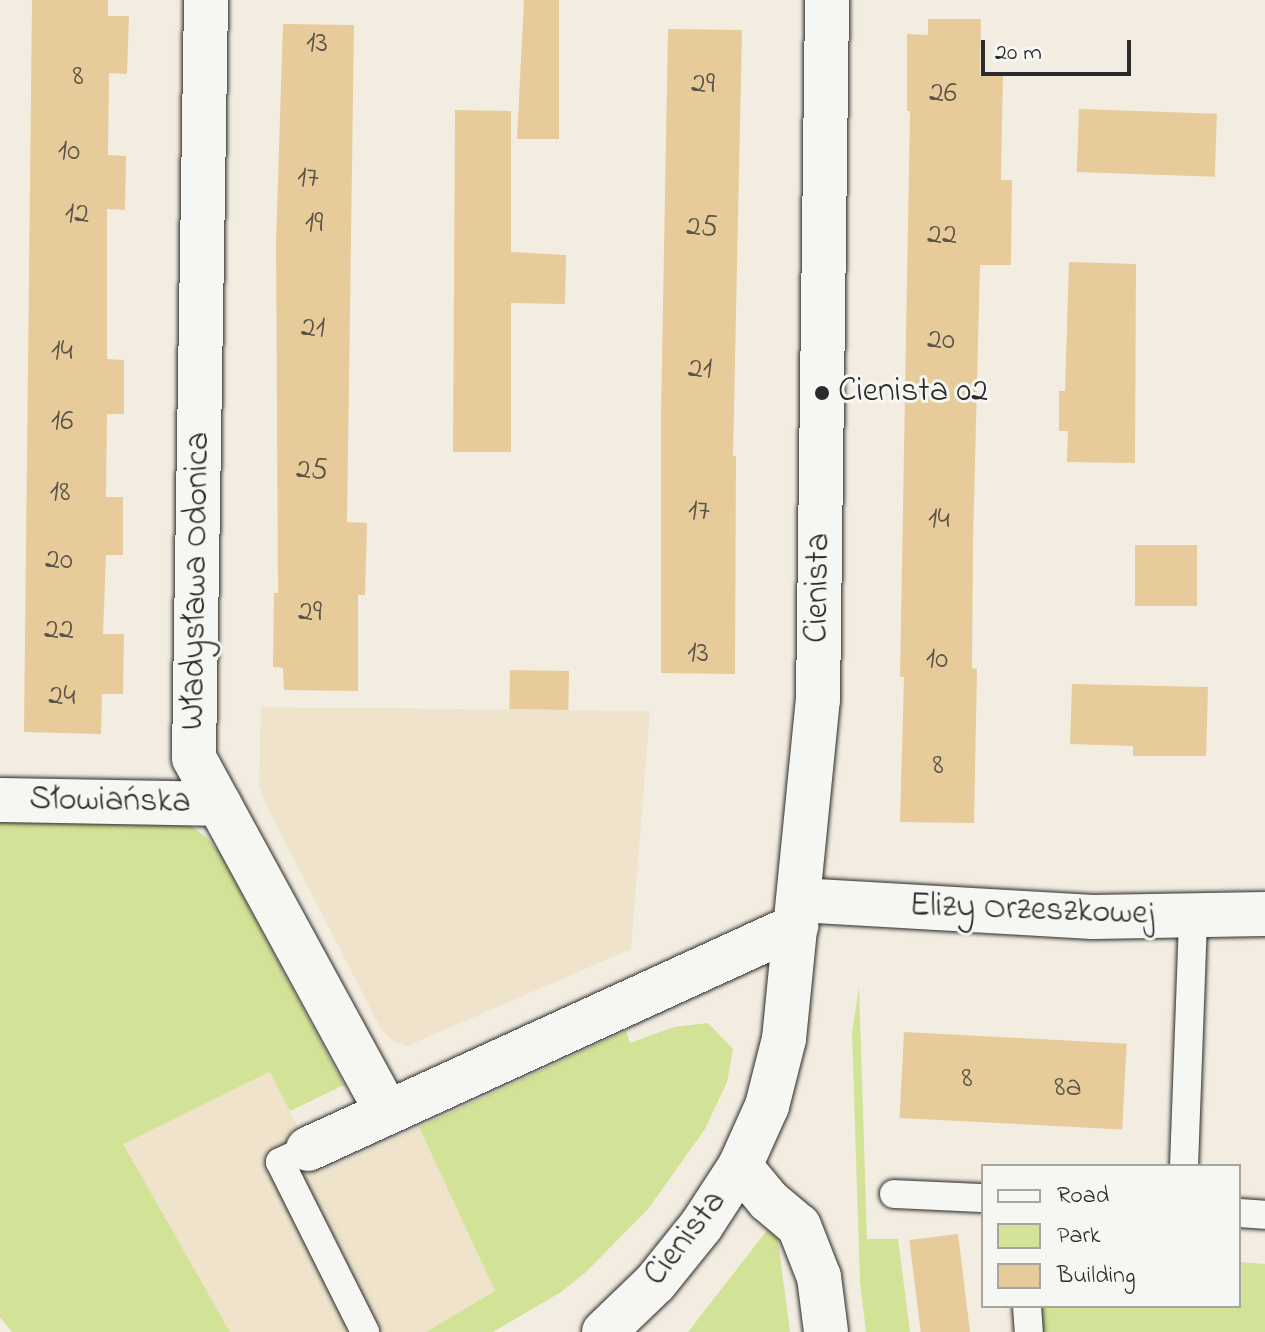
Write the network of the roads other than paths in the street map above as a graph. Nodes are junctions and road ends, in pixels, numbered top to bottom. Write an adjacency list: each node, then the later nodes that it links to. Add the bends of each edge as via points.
1 (206, 0): 4 (street, Władysława Odonica, via 194,758)
2 (827, 0): 5 (street, Cienista, via 818,700)
3 (0, 800): 4 (street, Słowiańska)
4 (219, 804): 8 (street, Władysława Odonica)
5 (798, 913): 7 (street, Elizy Orzeszkowej); 8 (street); 11 (street, Cienista, via 784,1039 767,1106)
6 (1265, 914): 7 (street, Elizy Orzeszkowej)
7 (1193, 916): 10 (lane)
8 (387, 1112): 9 (street)
9 (308, 1149): 18 (lane, via 280,1162)
10 (1184, 1164)
11 (740, 1166): 17 (street, Cienista, via 701,1226); 20 (street, Cienista, via 799,1226 819,1277)
12 (894, 1194): 13 (lane)
13 (981, 1198)
14 (1241, 1213): 15 (lane)
15 (1265, 1215)
16 (1027, 1308): 21 (lane)
17 (616, 1321): 19 (street, Cienista)
18 (365, 1332)
19 (585, 1332)
20 (826, 1332)
21 (1029, 1332)

